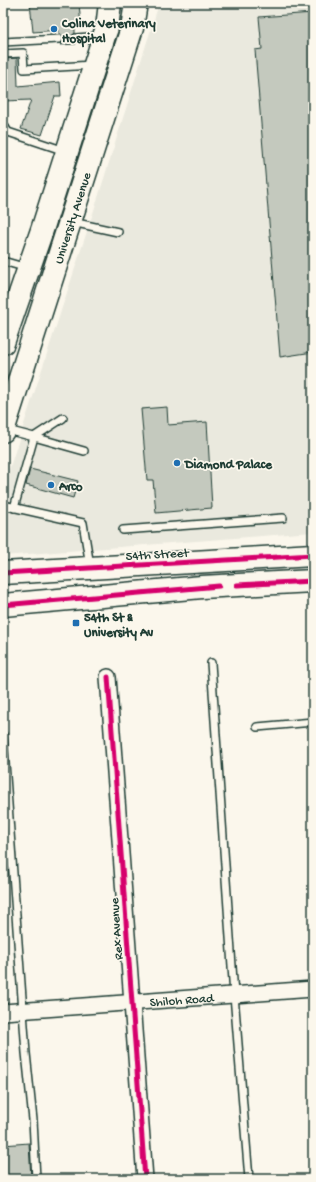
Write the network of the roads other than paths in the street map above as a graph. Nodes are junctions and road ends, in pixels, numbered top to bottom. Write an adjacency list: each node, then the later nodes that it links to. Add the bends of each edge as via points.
1 (110, 3): 3 (main road, University Avenue)
2 (136, 3): 11 (main road, University Avenue, via 132,28)
3 (104, 36): 4 (lane); 8 (main road, University Avenue)
4 (76, 38)
5 (59, 39): 6 (lane)
6 (3, 42)
7 (3, 54): 8 (lane, via 23,53 24,69)
8 (95, 64): 10 (main road, University Avenue)
9 (3, 124): 10 (lane, via 8,132)
10 (67, 152): 14 (main road, University Avenue)
11 (70, 221): 12 (lane); 18 (main road, University Avenue)
12 (118, 232)
13 (3, 261): 14 (lane)
14 (29, 268): 15 (main road, University Avenue)
15 (7, 321): 16 (main road, University Avenue)
16 (3, 343)
17 (63, 418): 19 (lane)
18 (3, 430): 19 (lane)
19 (34, 437): 20 (lane); 22 (lane)
20 (84, 451)
21 (3, 506): 22 (lane)
22 (14, 508): 27 (lane, via 83,523)
23 (283, 518): 24 (lane)
24 (123, 530)
25 (313, 555): 26 (main road, 54th Street)
26 (286, 556): 27 (main road, 54th Street); 30 (main road, via 277,570)
27 (90, 568): 28 (main road, 54th Street)
28 (3, 573)
29 (313, 581): 30 (main road)
30 (237, 585): 31 (main road)
31 (3, 605)
32 (211, 663): 38 (lane)
33 (108, 677): 39 (street, Rex Avenue)
34 (313, 722): 35 (lane)
35 (257, 727)
36 (3, 735): 40 (lane)
37 (313, 989): 38 (street, Shiloh Road)
38 (234, 995): 39 (street, Shiloh Road); 44 (lane)
39 (132, 1002): 40 (street, Shiloh Road); 43 (street, Rex Avenue)
40 (23, 1011): 41 (street, Shiloh Road); 42 (lane)
41 (3, 1012)
42 (36, 1179)
43 (145, 1179)
44 (249, 1179)

